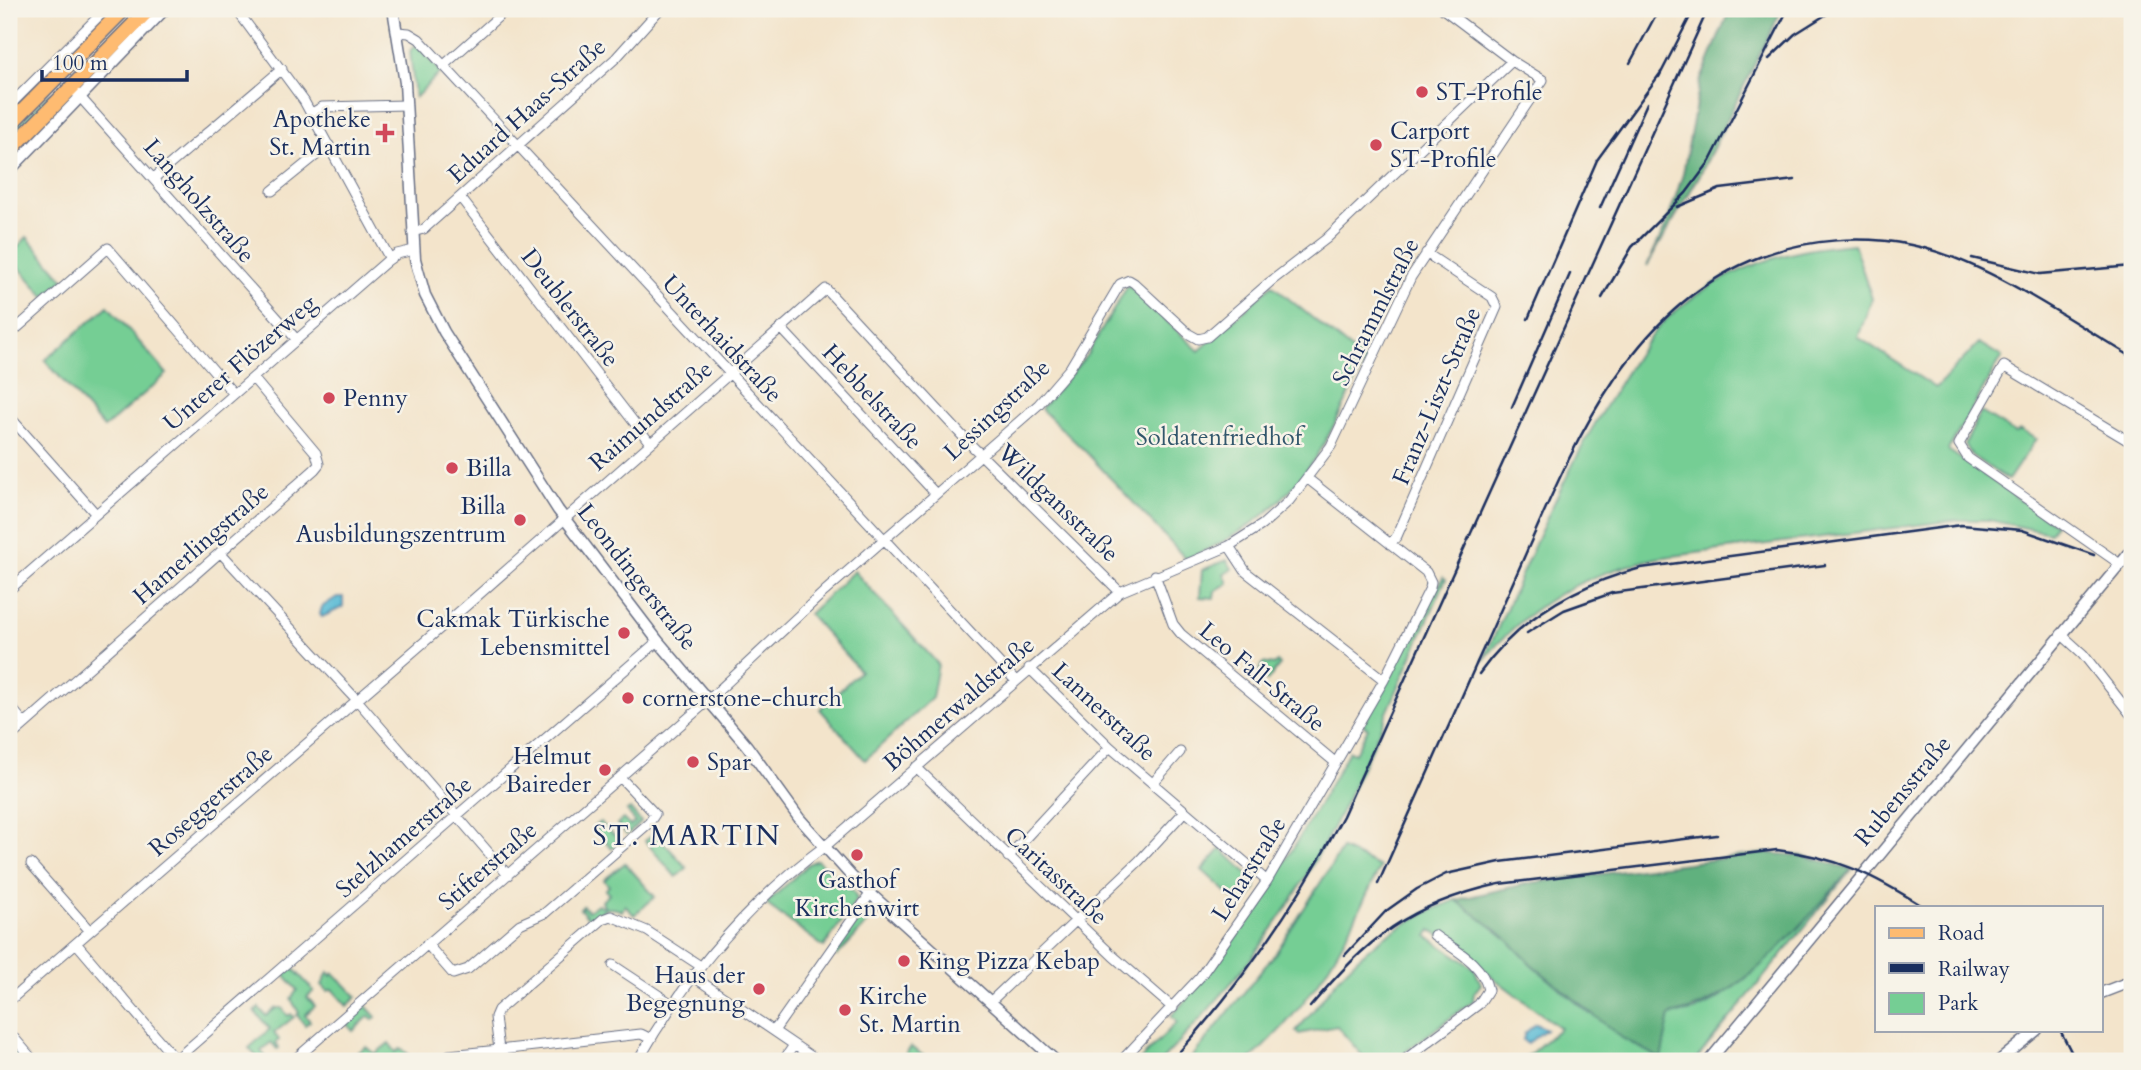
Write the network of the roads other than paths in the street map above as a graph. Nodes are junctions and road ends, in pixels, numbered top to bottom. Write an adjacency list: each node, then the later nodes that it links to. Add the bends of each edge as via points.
1 (106, 9): 17 (street)
2 (124, 9): 11 (main road)
3 (149, 9): 15 (main road)
4 (165, 9): 15 (street)
5 (236, 9): 14 (street)
6 (393, 9): 10 (street, Leondingerstraße)
7 (507, 9): 13 (street)
8 (660, 9): 22 (street, Eduard Haas-Straße, via 616,58)
9 (1443, 9): 12 (street)
10 (398, 32): 13 (street, Unterhaidstraße, via 414,35); 16 (street, Leondingerstraße)
11 (84, 50): 19 (main road); 20 (main road)
12 (1512, 61): 30 (street, Schrammlstraße, via 1543,80); 42 (street, Lessingstraße, via 1326,239 1207,337 1189,334 1134,283 1121,284 1070,368 1038,405)
13 (443, 66): 22 (street, Unterhaidstraße)
14 (282, 69): 18 (street); 25 (street)
15 (75, 92): 23 (main road); 24 (street); 25 (street, Langholzstraße)
16 (406, 105): 18 (street, via 322,107); 28 (street, Leondingerstraße)
17 (9, 106)
18 (312, 113): 21 (street)
19 (9, 116)
20 (9, 125)
21 (329, 145): 26 (street); 31 (street)
22 (516, 147): 27 (street, Eduard Haas-Straße); 36 (street, Unterhaidstraße)
23 (9, 151)
24 (9, 171)
25 (154, 178): 35 (street, Langholzstraße)
26 (272, 191)
27 (460, 197): 28 (street, Eduard Haas-Straße, via 424,229); 40 (street, Deublerstraße)
28 (412, 232): 29 (street, Leondingerstraße)
29 (414, 250): 31 (street, Unterer Flözerweg); 46 (street, Leondingerstraße, via 435,318)
30 (1426, 253): 43 (street, Schrammlstraße, via 1331,446); 48 (street, Franz-Liszt-Straße, via 1492,297 1497,307)
31 (390, 259): 35 (street, Unterer Flözerweg)
32 (826, 289): 33 (street, Raimundstraße); 42 (street, Wildgansstraße)
33 (781, 328): 36 (street, Raimundstraße); 44 (street, Hebbelstraße)
34 (9, 335): 38 (street, via 108,248)
35 (297, 340): 37 (street, Unterer Flözerweg)
36 (728, 374): 40 (street, Raimundstraße); 47 (street, Unterhaidstraße)
37 (253, 378): 38 (street, Unterer Flözerweg); 51 (street, Hamerlingstraße, via 316,453 319,464)
38 (234, 394): 45 (street, Unterer Flözerweg)
39 (9, 416): 45 (street)
40 (650, 443): 46 (street, Raimundstraße)
41 (2132, 443): 52 (street, via 2004,366 1959,444 1968,458)
42 (980, 455): 44 (street, Lessingstraße); 55 (street, Wildgansstraße)
43 (1308, 479): 48 (street, Leharstraße); 49 (street, Schrammlstraße, via 1262,525)
44 (935, 493): 47 (street, Lessingstraße)
45 (95, 513): 54 (street, Unterer Flözerweg)
46 (564, 517): 57 (street, Leondingerstraße); 62 (street, Roseggerstraße)
47 (885, 538): 59 (street, Unterhaidstraße); 61 (street, Lessingstraße)
48 (1390, 544): 60 (street, Leharstraße, via 1426,572 1431,582)
49 (1229, 546): 53 (street, Schrammlstraße); 60 (street, via 1246,572)
50 (2132, 550): 52 (street, Rubensstraße)
51 (220, 552): 62 (street); 65 (street, Hamerlingstraße)
52 (2120, 564): 56 (street, Rubensstraße)
53 (1155, 575): 55 (street, Schrammlstraße); 69 (street, Leo Fall-Straße, via 1181,634)
54 (9, 590)
55 (1120, 592): 58 (street, Böhmerwaldstraße)
56 (2061, 634): 64 (street, via 2083,654); 111 (street, Rubensstraße)
57 (658, 641): 61 (street, Leondingerstraße); 74 (street, Stelzhamerstraße)
58 (1029, 668): 59 (street, Böhmerwaldstraße); 67 (street, Lannerstraße)
59 (1015, 680): 70 (street, Böhmerwaldstraße)
60 (1384, 680): 69 (street, Leharstraße)
61 (707, 700): 71 (street, Stifterstraße); 75 (street, Leondingerstraße)
62 (357, 701): 74 (street); 82 (street, Roseggerstraße)
63 (9, 705): 65 (street)
64 (2132, 716)
65 (25, 723): 66 (street, Hamerlingstraße)
66 (9, 738)
67 (1110, 747): 72 (street, Lannerstraße); 76 (street)
68 (1180, 752): 72 (street, Lannerstraße)
69 (1336, 762): 79 (street, Leharstraße)
70 (916, 767): 75 (street, Böhmerwaldstraße); 76 (street, Caritasstraße)
71 (620, 776): 78 (street, Stifterstraße); 85 (street, via 655,814 649,823 545,913 520,924 468,970 453,974)
72 (1153, 783): 73 (street, Lannerstraße)
73 (1185, 811): 79 (street, Lannerstraße); 81 (street)
74 (458, 816): 78 (street); 102 (street, Stelzhamerstraße)
75 (824, 847): 80 (street, Leondingerstraße); 87 (street, Böhmerwaldstraße, via 751,908)
76 (1008, 857): 81 (street, Caritasstraße)
77 (31, 864): 82 (street)
78 (508, 875): 85 (street, Stifterstraße)
79 (1267, 881): 94 (street, Leharstraße)
80 (870, 894): 92 (street, Leondingerstraße); 95 (street)
81 (1075, 920): 92 (street); 94 (street, Caritasstraße)
82 (90, 931): 84 (street, Roseggerstraße)
83 (1434, 936): 110 (street, via 1469,959 1488,990 1479,1004)
84 (76, 943): 91 (street, Roseggerstraße); 102 (street)
85 (428, 944): 104 (street, Stifterstraße)
86 (613, 965): 93 (street)
87 (699, 965): 88 (street, Böhmerwaldstraße); 100 (street, via 619,917 603,919 498,1010)
88 (691, 975): 93 (street, Böhmerwaldstraße); 95 (street)
89 (2132, 981): 90 (street)
90 (2102, 993)
91 (9, 1001)
92 (990, 1002): 108 (street, Leondingerstraße)
93 (672, 1004): 98 (street, Böhmerwaldstraße)
94 (1173, 1008): 109 (street, Leharstraße)
95 (774, 1031): 99 (street)
96 (9, 1032): 103 (street)
97 (2035, 1032): 112 (street)
98 (651, 1039): 100 (street, via 642,1034); 105 (street, Böhmerwaldstraße)
99 (794, 1045): 106 (street); 107 (street)
100 (499, 1049): 101 (street)
101 (449, 1055)
102 (175, 1060)
103 (34, 1061)
104 (293, 1061)
105 (638, 1061)
106 (783, 1061)
107 (818, 1061)
108 (1056, 1061)
109 (1121, 1061)
110 (1403, 1061)
111 (1709, 1061)
112 (1999, 1061)

